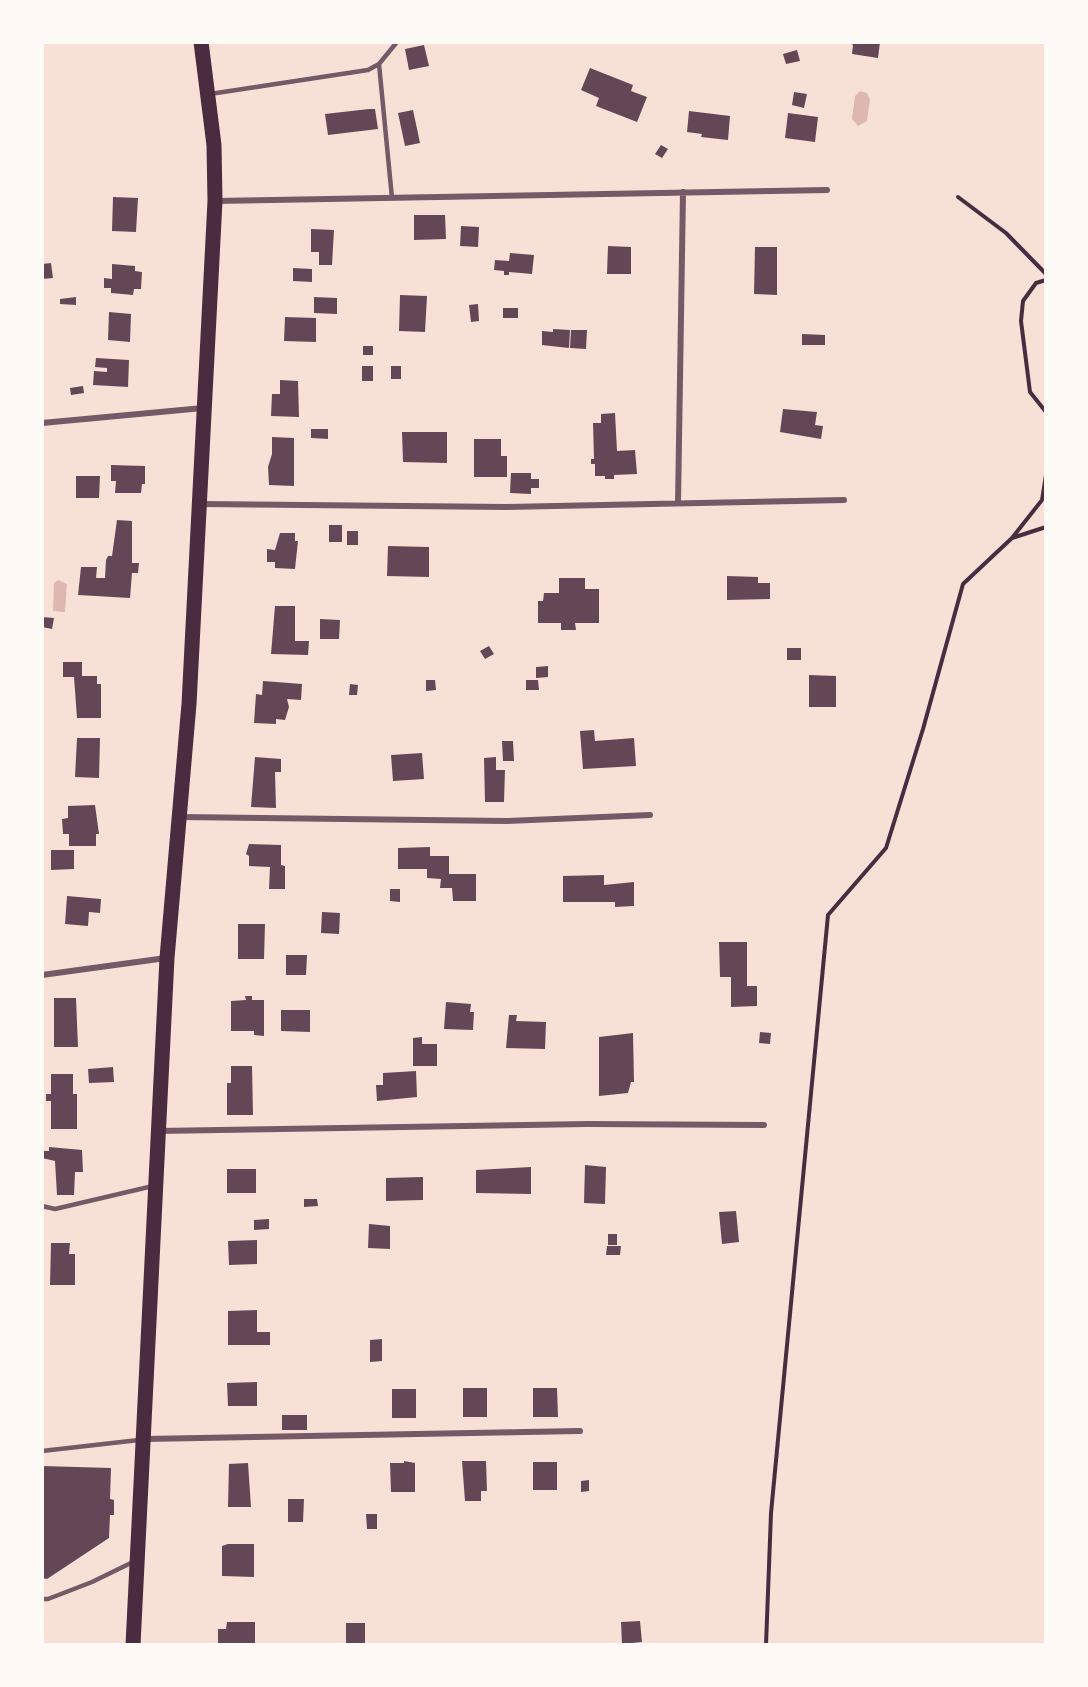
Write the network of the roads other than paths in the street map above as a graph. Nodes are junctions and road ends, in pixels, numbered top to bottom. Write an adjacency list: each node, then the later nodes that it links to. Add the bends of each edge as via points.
1 (201, 42): 4 (main road)
2 (397, 42): 3 (lane)
3 (379, 64): 4 (lane, via 368,70); 7 (lane)
4 (208, 95): 8 (main road)
5 (827, 190): 6 (street)
6 (683, 192): 7 (street); 12 (street)
7 (392, 198): 8 (street)
8 (215, 201): 9 (main road)
9 (203, 408): 10 (street); 13 (main road)
10 (42, 423)
11 (844, 500): 12 (street)
12 (678, 502): 13 (street, via 507,507)
13 (200, 504): 15 (main road)
14 (650, 815): 15 (street, via 507,821)
15 (179, 817): 16 (main road)
16 (167, 958): 17 (street); 19 (main road)
17 (42, 975)
18 (764, 1125): 19 (street)
19 (158, 1131): 20 (main road)
20 (156, 1185): 21 (lane, via 55,1209); 23 (main road)
21 (42, 1206)
22 (580, 1431): 23 (street)
23 (145, 1439): 24 (lane); 25 (main road)
24 (42, 1451)
25 (138, 1559): 26 (lane, via 92,1582); 27 (main road)
26 (42, 1599)
27 (133, 1645)

